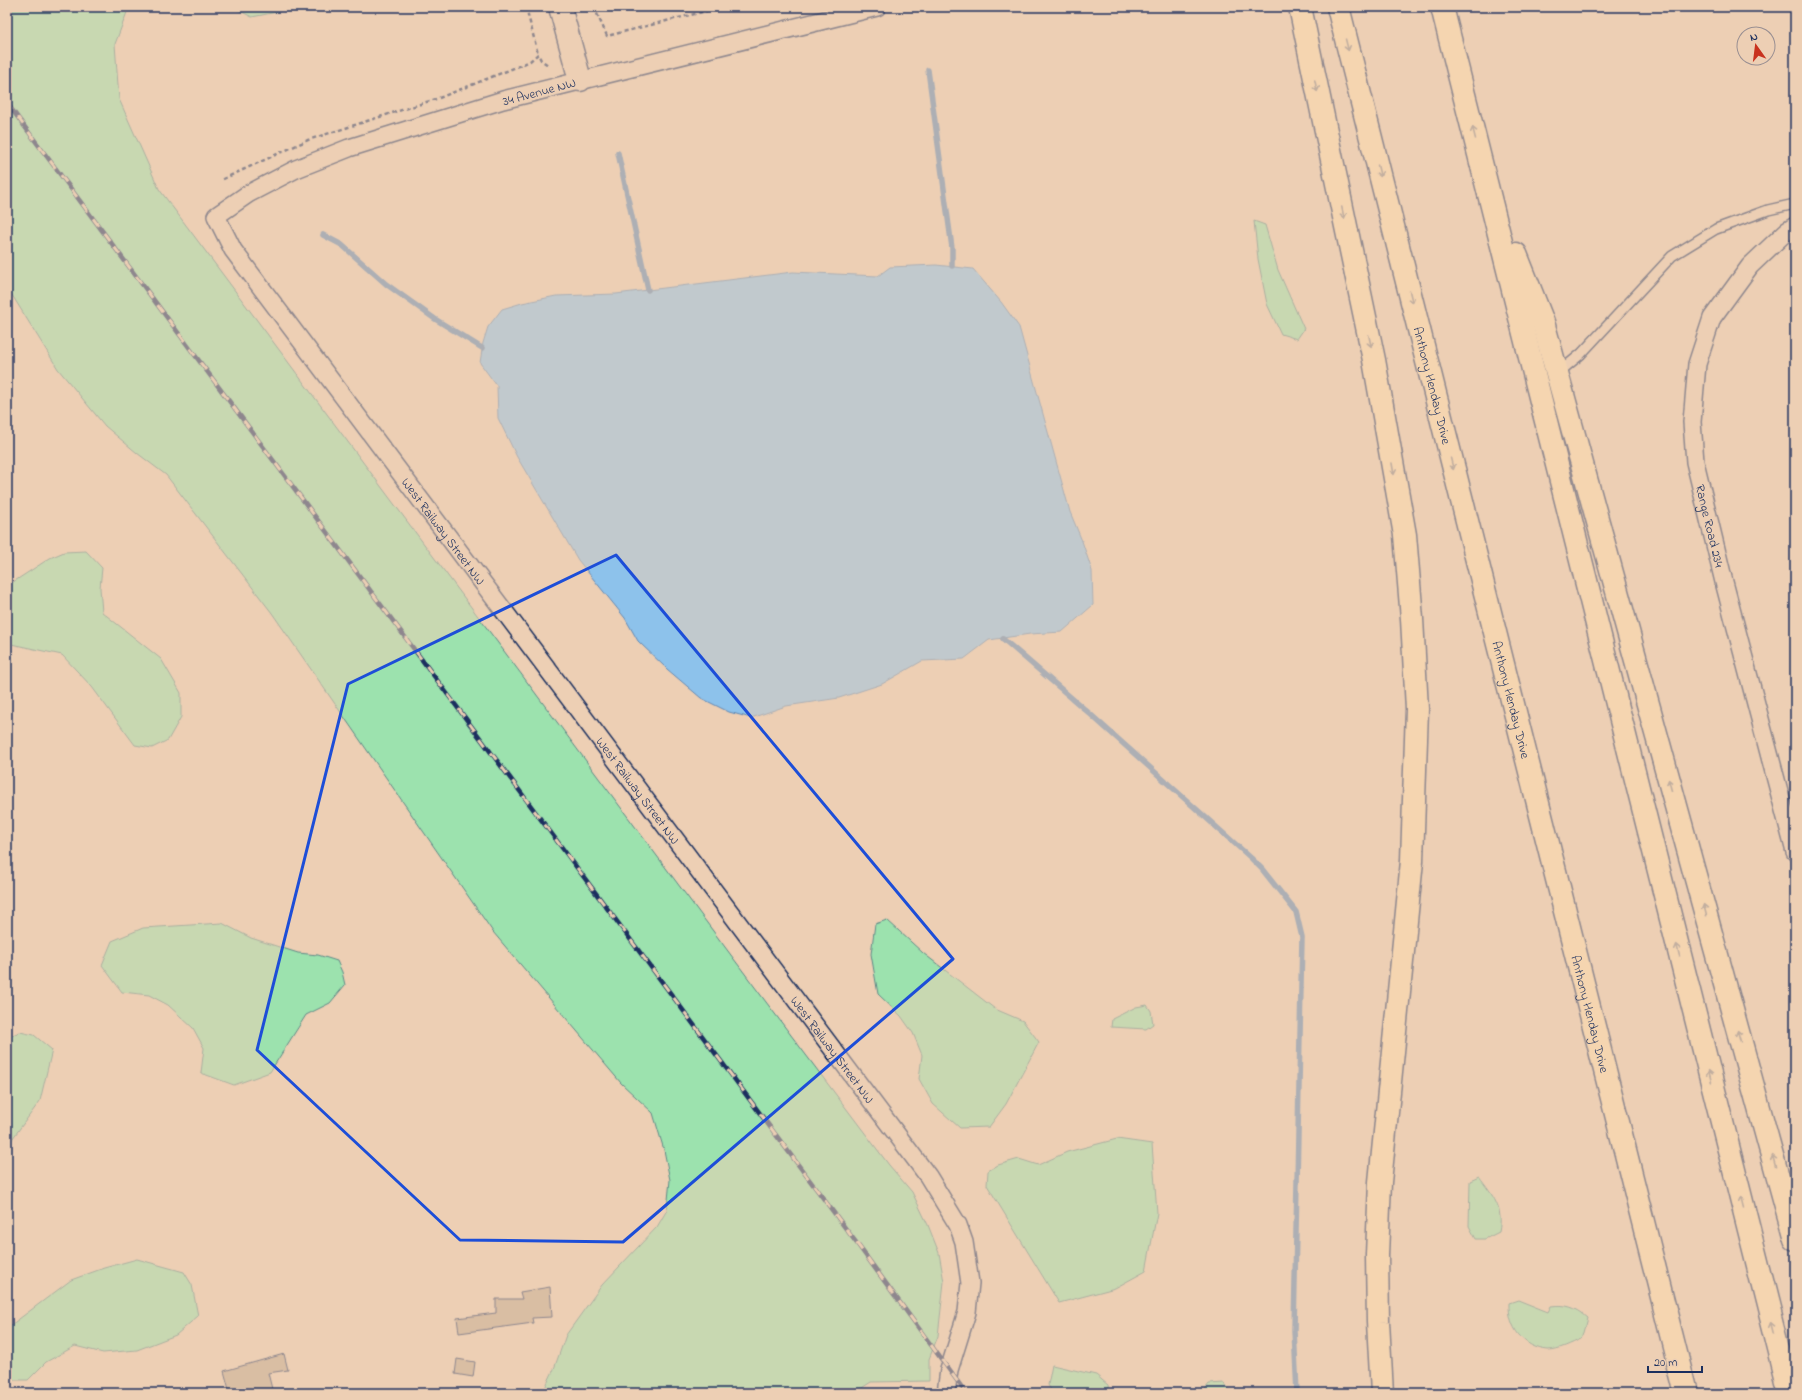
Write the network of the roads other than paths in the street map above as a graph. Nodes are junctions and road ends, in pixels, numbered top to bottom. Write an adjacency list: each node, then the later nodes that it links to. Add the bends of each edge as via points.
1 (560, 7): 6 (street)
2 (877, 7): 6 (street, 34 Avenue NW)
3 (1300, 7): 15 (highway, one-way to 15, via 1374,360 1405,535 1412,619 1417,708 1412,861 1389,1072 1377,1248)
4 (1338, 7): 16 (highway, Anthony Henday Drive, one-way to 16)
5 (1442, 7): 7 (highway, one-way to 5)
6 (580, 80): 9 (street, 34 Avenue NW, via 503,100 349,148 296,169 248,194)
7 (1483, 171): 11 (highway, via 1543,322); 17 (highway, one-way to 7)
8 (1795, 204): 11 (lane, via 1768,210 1716,229 1672,256 1581,354)
9 (216, 216): 14 (street, West Railway Street NW, via 233,250 947,1206 964,1242 970,1283 967,1312 948,1370)
10 (1795, 226): 12 (street, Range Road 234, via 1750,266 1712,318 1697,364 1692,422 1695,462)
11 (1557, 374): 13 (highway, one-way to 11)
12 (1795, 852)
13 (1795, 1239)
14 (946, 1393)
15 (1382, 1393)
16 (1686, 1393)
17 (1790, 1393)

